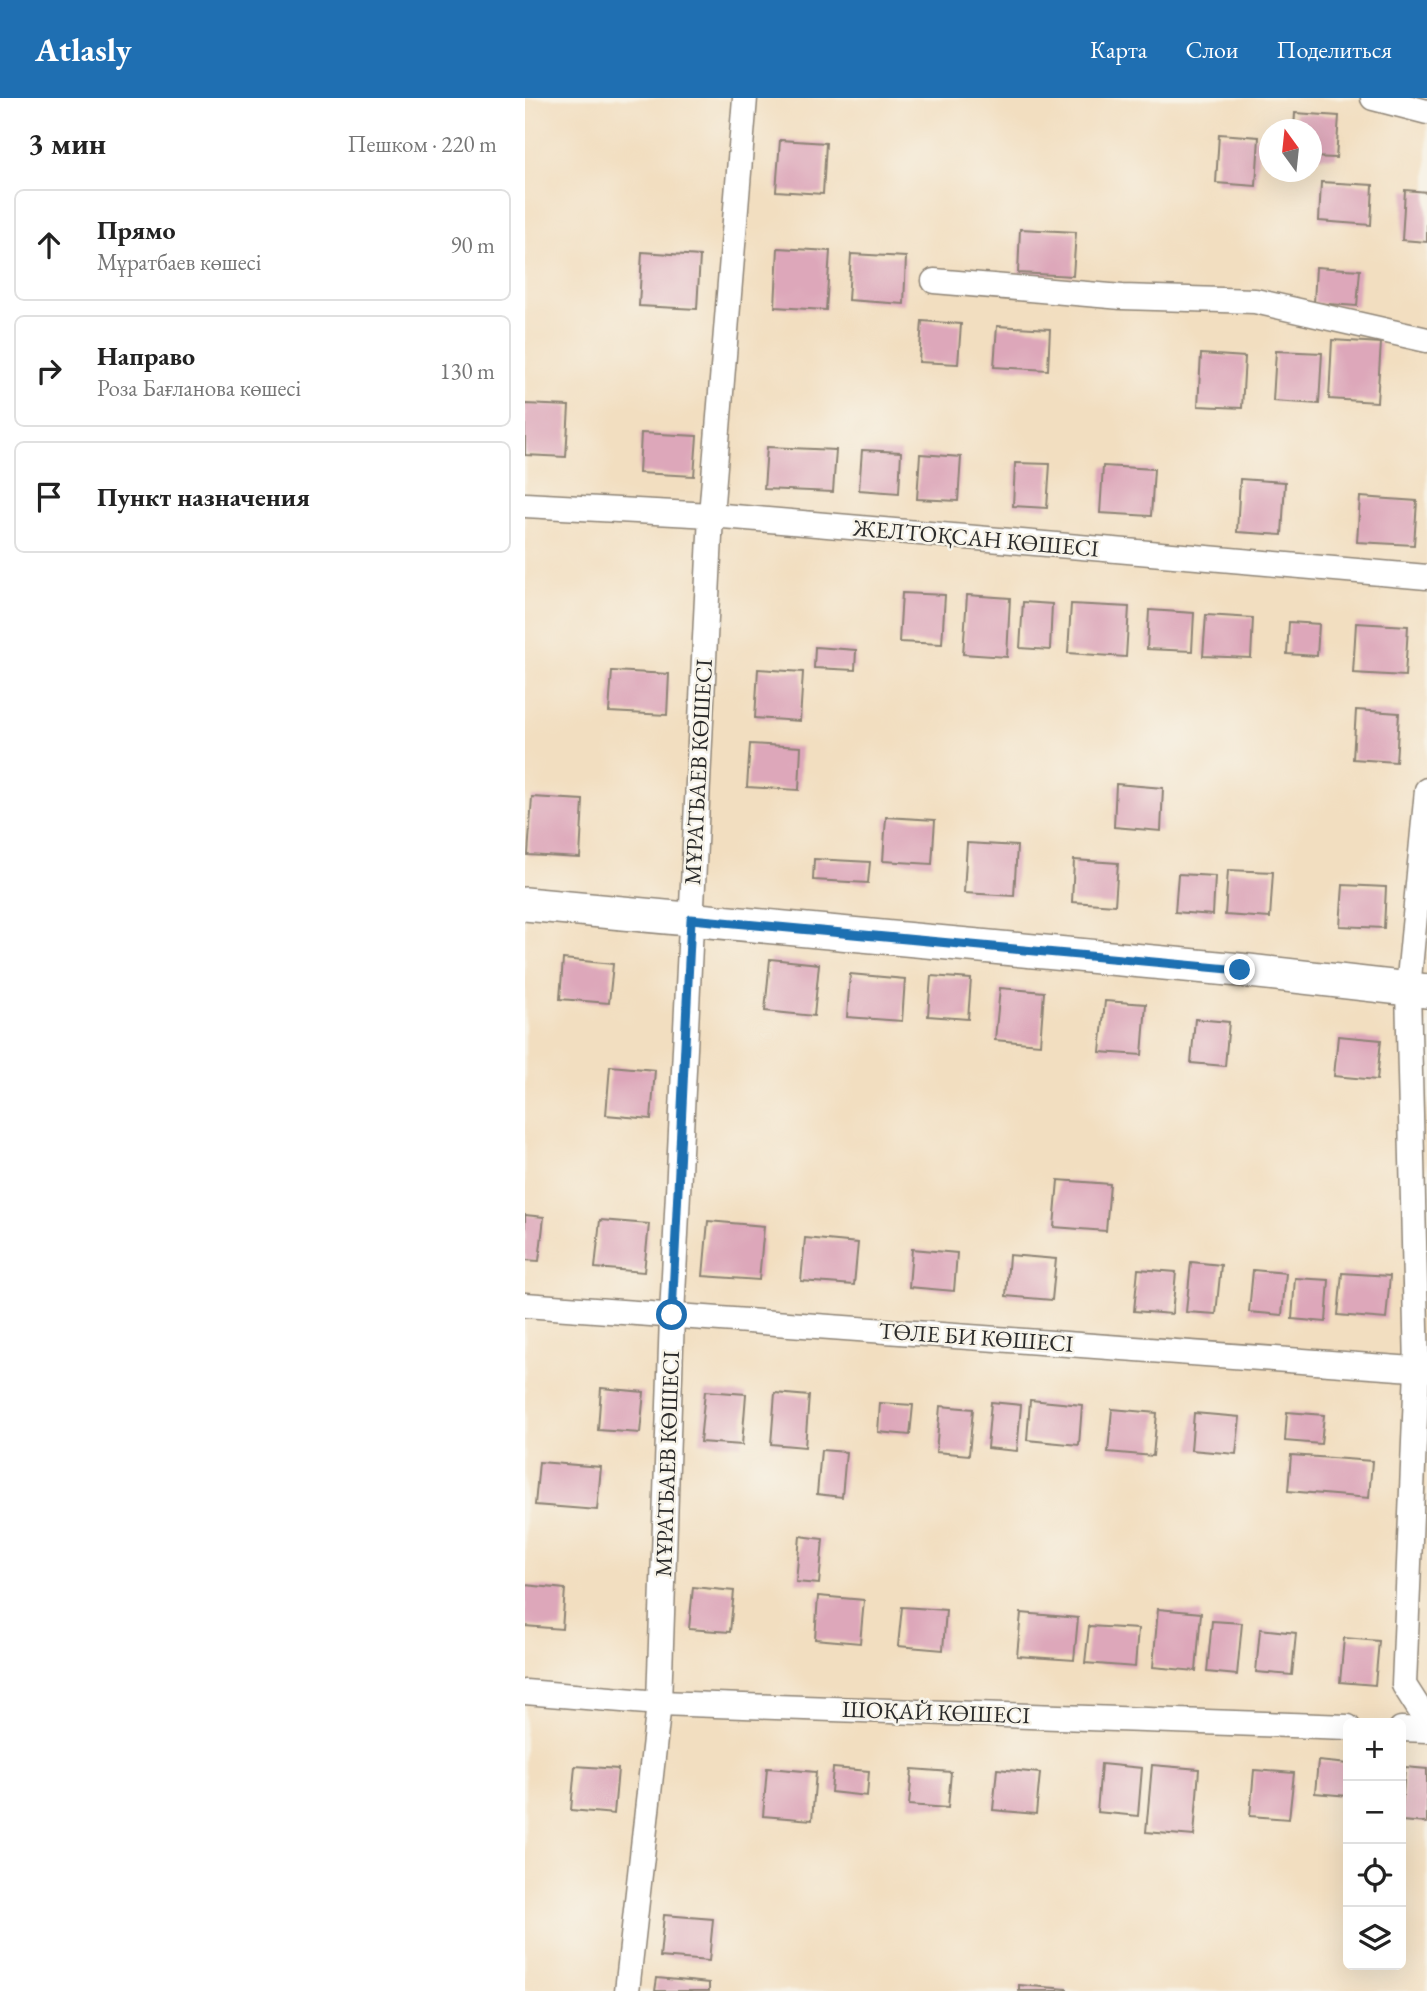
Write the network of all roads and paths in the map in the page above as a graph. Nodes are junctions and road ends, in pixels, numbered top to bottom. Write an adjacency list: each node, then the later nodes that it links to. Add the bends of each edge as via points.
1 (745, 98): 7 (street, МҰРАТБАЕВ КӨШЕСІ)
2 (1373, 98): 3 (street)
3 (1427, 112)
4 (935, 281): 5 (street, via 1122,297 1255,301)
5 (1427, 340)
6 (525, 505): 7 (street, ЖЕЛТОҚСАН КӨШЕСІ)
7 (711, 515): 8 (street, ЖЕЛТОҚСАН КӨШЕСІ); 11 (street, МҰРАТБАЕВ КӨШЕСІ)
8 (1427, 577)
9 (1427, 790): 12 (street)
10 (525, 904): 11 (street)
11 (691, 919): 12 (street); 14 (street, МҰРАТБАЕВ КӨШЕСІ)
12 (1417, 990): 15 (street)
13 (525, 1305): 14 (street, ТӨЛЕ БИ КӨШЕСІ)
14 (672, 1315): 15 (street, ТӨЛЕ БИ КӨШЕСІ); 17 (street, МҰРАТБАЕВ КӨШЕСІ)
15 (1422, 1370): 18 (street, via 1404,1685)
16 (525, 1692): 17 (street, ШОҚАЙ КӨШЕСІ)
17 (659, 1703): 19 (street, ШОҚАЙ КӨШЕСІ); 22 (street, МҰРАТБАЕВ КӨШЕСІ)
18 (1427, 1721)
19 (1343, 1727)
20 (1406, 1729): 21 (street)
21 (1427, 1730)
22 (627, 1991)

